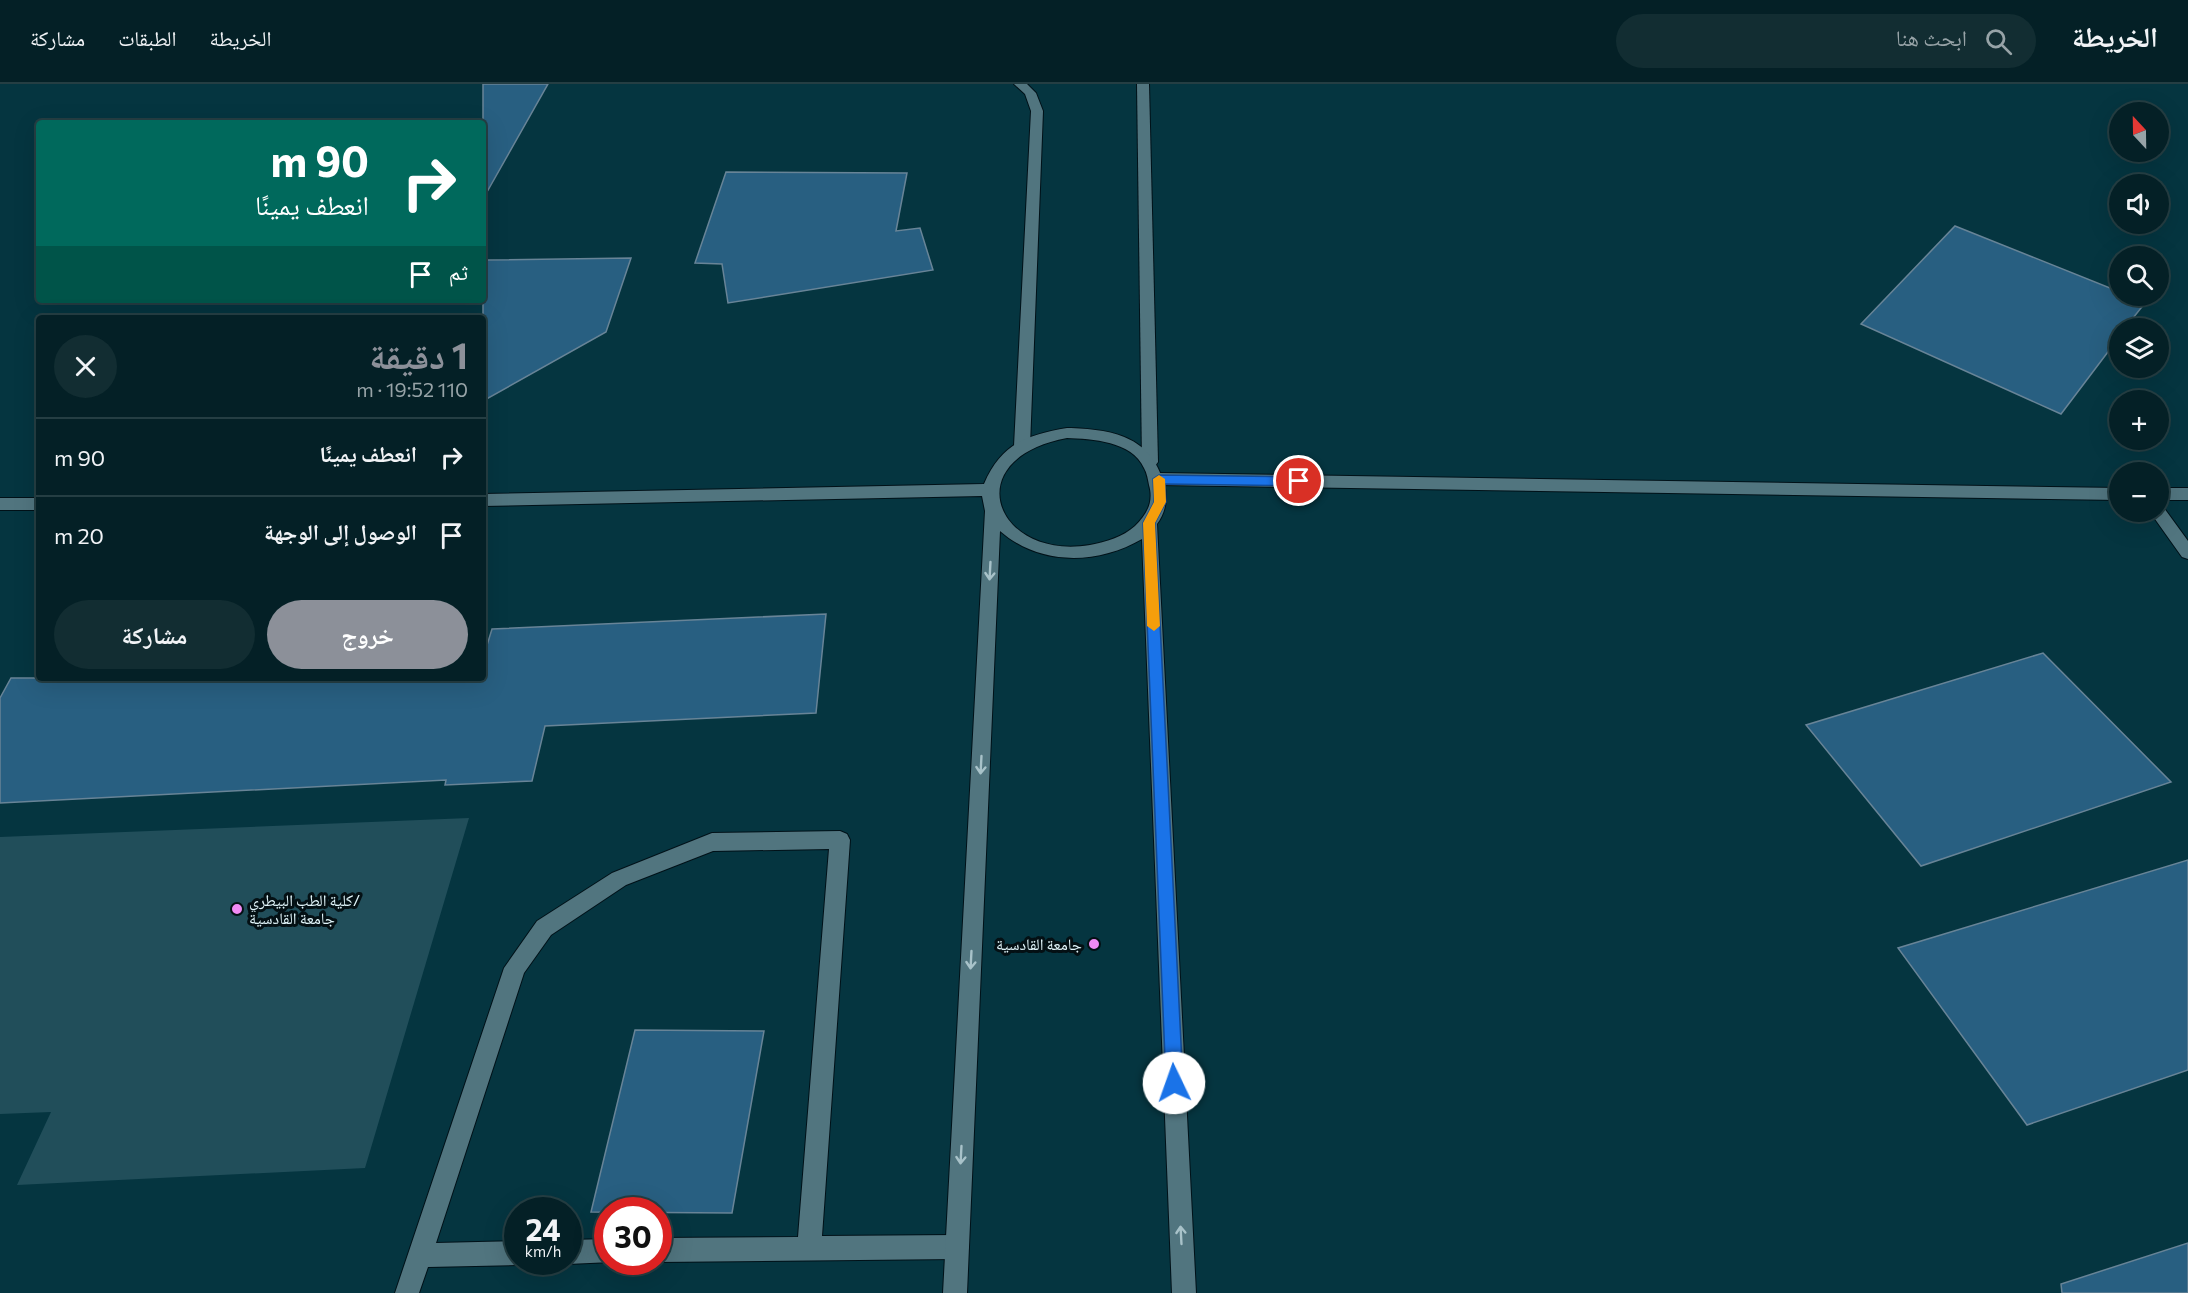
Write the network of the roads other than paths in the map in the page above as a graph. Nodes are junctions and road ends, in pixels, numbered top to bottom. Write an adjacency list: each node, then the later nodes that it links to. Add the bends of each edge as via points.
1 (1020, 84): 3 (street, via 1030,93 1037,111)
2 (1143, 84): 4 (street)
3 (1022, 446): 4 (street, via 1044,437 1092,433 1115,438); 6 (street, via 1000,465)
4 (1150, 462): 5 (street)
5 (1159, 479): 7 (street); 15 (street, via 1160,502)
6 (989, 490): 10 (street); 13 (street)
7 (2109, 494)
8 (2169, 494): 9 (street)
9 (2188, 494)
10 (486, 500)
11 (0, 504): 12 (street)
12 (36, 504)
13 (993, 512): 15 (street, via 1006,530 1026,544 1051,552 1080,554 1108,549 1132,538); 18 (street, one-way to 18)
14 (2165, 522): 16 (street)
15 (1149, 523): 24 (street, one-way to 15)
16 (2188, 553)
17 (809, 1247): 18 (street); 19 (street); 21 (street, via 840,840 712,842 619,879 544,928 515,968)
18 (957, 1247): 23 (street)
19 (672, 1250)
20 (504, 1253): 21 (street)
21 (418, 1255): 22 (street)
22 (406, 1293)
23 (955, 1293)
24 (1184, 1293)

